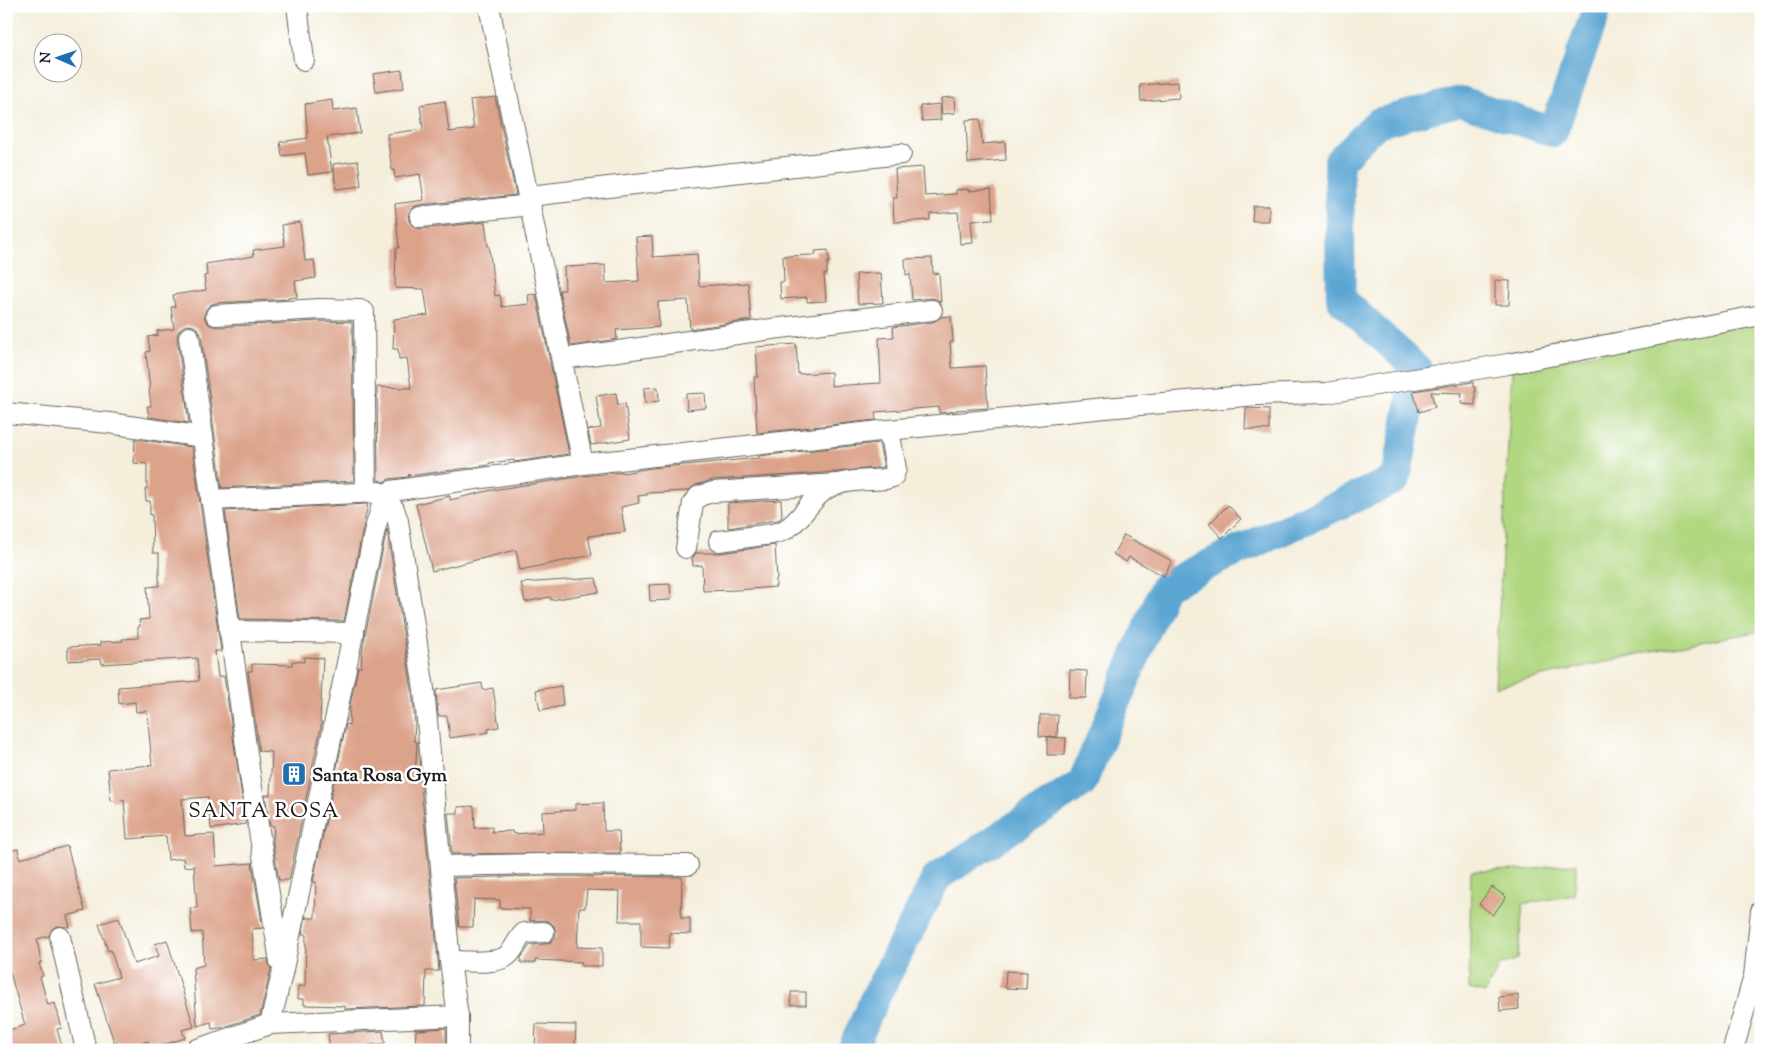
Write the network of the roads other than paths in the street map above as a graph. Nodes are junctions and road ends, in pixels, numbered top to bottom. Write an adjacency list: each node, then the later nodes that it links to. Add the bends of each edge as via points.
1 (297, 6): 3 (street)
2 (489, 6): 5 (street)
3 (304, 60)
4 (901, 154): 5 (street)
5 (530, 201): 6 (street); 11 (street)
6 (420, 217)
7 (932, 310): 11 (street)
8 (216, 315): 17 (street, via 320,309 364,312)
9 (1761, 315): 13 (street, via 1508,364 1326,393 1257,395 1115,407)
10 (189, 337): 14 (street)
11 (562, 359): 15 (street)
12 (6, 413): 14 (street)
13 (889, 430): 15 (street); 16 (street, via 896,469 893,477)
14 (203, 437): 18 (street)
15 (583, 464): 17 (street)
16 (840, 484): 19 (street, via 824,492 786,529); 20 (street, via 713,492 699,496 693,503)
17 (380, 494): 18 (street); 22 (street); 24 (street, via 394,509 398,521 412,602)
18 (211, 500): 21 (street)
19 (719, 541)
20 (686, 548)
21 (229, 631): 22 (street); 29 (street)
22 (354, 633): 29 (street)
23 (688, 865): 24 (street)
24 (441, 866): 28 (street)
25 (1761, 911): 35 (street, via 1754,976)
26 (544, 932): 28 (street, via 524,933 502,959)
27 (60, 936): 32 (street)
28 (450, 961): 30 (street)
29 (282, 974): 31 (street)
30 (458, 1016): 31 (street); 34 (street)
31 (270, 1024): 33 (street)
32 (86, 1050)
33 (195, 1050)
34 (458, 1050)
35 (1733, 1050)

